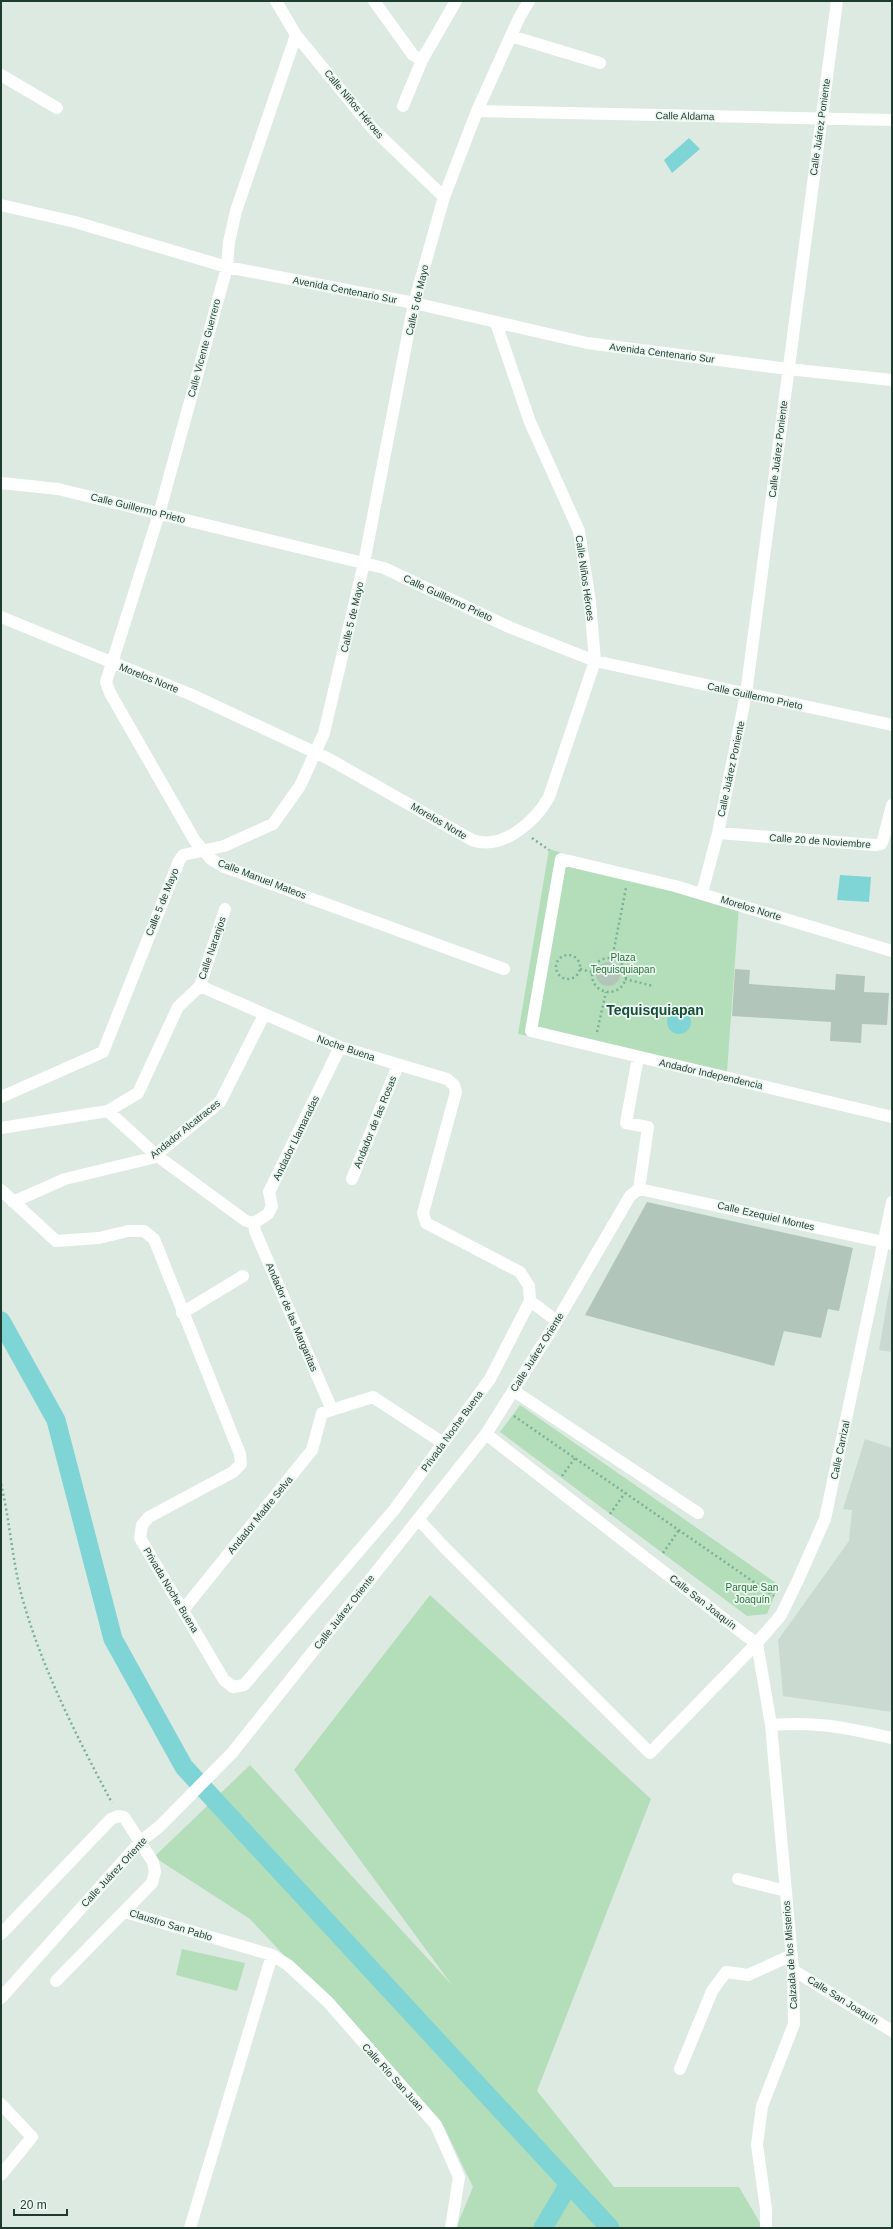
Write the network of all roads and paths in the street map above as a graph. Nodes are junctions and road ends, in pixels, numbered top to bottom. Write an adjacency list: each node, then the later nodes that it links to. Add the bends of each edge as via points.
1 (276, 1): 6 (street, Calle Niños Héroes)
2 (374, 1): 8 (street, via 413,55)
3 (456, 1): 8 (street)
4 (529, 1): 7 (street, Calle 5 de Mayo)
5 (837, 1): 14 (street, Calle Juárez Poniente)
6 (296, 35): 16 (street, Calle Niños Héroes, via 372,128); 18 (street, Calle Vicente Guerrero, via 236,211)
7 (511, 36): 9 (street); 13 (street, Calle 5 de Mayo)
8 (422, 60): 11 (street)
9 (600, 63)
10 (1, 75): 12 (street)
11 (403, 106)
12 (57, 108)
13 (477, 111): 14 (street, Calle Aldama); 16 (street, Calle 5 de Mayo)
14 (821, 119): 15 (street, Calle Aldama); 21 (street, Calle Juárez Poniente)
15 (892, 120)
16 (444, 197): 19 (street, Calle 5 de Mayo)
17 (1, 205): 18 (street, Avenida Centenario Sur, via 74,222)
18 (226, 267): 19 (street, Avenida Centenario Sur); 24 (street, Calle Vicente Guerrero)
19 (414, 304): 20 (street, Avenida Centenario Sur); 25 (street, Calle 5 de Mayo)
20 (496, 323): 21 (street, Avenida Centenario Sur, via 587,343); 27 (street, Calle Niños Héroes, via 530,422 579,531 590,602)
21 (788, 369): 22 (street, Avenida Centenario Sur); 29 (street, Calle Juárez Poniente)
22 (892, 380)
23 (1, 483): 24 (street, Calle Guillermo Prieto, via 58,489)
24 (159, 514): 25 (street, Calle Guillermo Prieto); 28 (street, Calle Vicente Guerrero)
25 (364, 563): 27 (street, Calle Guillermo Prieto, via 384,568 509,627); 31 (street, Calle 5 de Mayo, via 324,733)
26 (1, 617): 28 (street, Morelos Norte)
27 (595, 661): 29 (street, Calle Guillermo Prieto); 33 (street, Calle Niños Héroes, via 549,797 542,810)
28 (112, 662): 31 (street, Morelos Norte, via 192,695); 35 (street, Calle Manuel Mateos, via 106,682 110,693 195,841)
29 (746, 694): 30 (street, Calle Guillermo Prieto); 34 (street, Calle Juárez Poniente)
30 (892, 725)
31 (315, 753): 33 (street, Morelos Norte, via 472,840 482,843 493,841); 35 (street, Calle 5 de Mayo, via 300,786 273,824 224,846)
32 (892, 805): 34 (street, Calle 20 de Noviembre, via 881,844)
33 (521, 830): 36 (path)
34 (718, 833): 38 (street, Calle Juárez Poniente)
35 (203, 850): 42 (street, Calle Manuel Mateos, via 222,866); 54 (street, Calle 5 de Mayo, via 183,855 179,861 102,1052)
36 (561, 859): 37 (street, Morelos Norte); 50 (street, Andador Independencia, via 531,1031)
37 (628, 874): 38 (street, Morelos Norte); 41 (path)
38 (702, 893): 40 (street, Morelos Norte)
39 (225, 909): 46 (street, Calle Naranjos)
40 (892, 951)
41 (612, 959): 44 (path, via 598,962); 45 (path, via 623,966)
42 (504, 969)
43 (580, 969): 43 (path, via 576,976 568,979 558,973 556,965 562,956 570,955 579,961); 44 (path)
44 (592, 972): 48 (path, via 594,983)
45 (625, 978): 47 (path); 48 (path, via 618,989)
46 (200, 986): 49 (street, Noche Buena); 55 (street, via 178,1007 138,1093)
47 (653, 986)
48 (606, 992): 50 (path)
49 (264, 1015): 51 (street, Noche Buena); 58 (street, Andador Alcatraces, via 220,1102)
50 (594, 1046): 52 (street, Andador Independencia)
51 (340, 1048): 53 (street, Noche Buena); 64 (street, Andador Llamaradas, via 269,1192 272,1206 268,1214)
52 (638, 1057): 56 (street, Andador Independencia); 60 (street, via 626,1123 648,1127)
53 (398, 1065): 59 (street, Andador de las Rosas); 67 (street, Noche Buena, via 447,1079 454,1085 456,1092 423,1213 426,1223 520,1272 529,1286)
54 (1, 1098)
55 (108, 1111): 57 (street); 58 (street)
56 (892, 1117)
57 (1, 1128)
58 (156, 1154): 62 (street, Andador Alcatraces, via 152,1158 65,1179); 64 (street, via 246,1220)
59 (352, 1179)
60 (639, 1188): 65 (street, Calle Ezequiel Montes); 69 (street, Calle Juárez Oriente, via 630,1196)
61 (1, 1190): 62 (street, Privada Noche Buena)
62 (13, 1202): 68 (street, Privada Noche Buena, via 56,1241 144,1231 154,1239)
63 (892, 1202): 65 (street, Calle Carrizal)
64 (254, 1223): 72 (street, Andador de las Margaritas, via 255,1232)
65 (888, 1243): 84 (street, Calle Carrizal, via 825,1519)
66 (244, 1276): 68 (street)
67 (530, 1301): 69 (street); 74 (street, Privada Noche Buena, via 490,1379)
68 (182, 1313): 85 (street, Privada Noche Buena, via 240,1454 241,1464 233,1472 148,1517 142,1525 140,1538)
69 (557, 1321): 70 (street, Calle Juárez Oriente)
70 (514, 1391): 71 (street, Calle Juárez Oriente); 79 (street)
71 (502, 1408): 73 (street, Calle Juárez Oriente); 75 (path)
72 (327, 1411): 74 (street, via 373,1397); 85 (street, Andador Madre Selva, via 312,1450)
73 (486, 1434): 77 (street, Calle San Joaquín); 80 (street, Calle Juárez Oriente)
74 (443, 1443): 85 (street, Privada Noche Buena, via 394,1510 244,1685 233,1688 224,1680)
75 (575, 1458): 77 (path); 78 (path)
76 (1, 1484): 89 (path, via 22,1598 39,1648 72,1727)
77 (554, 1487): 81 (street, Calle San Joaquín)
78 (625, 1493): 81 (path); 82 (path)
79 (698, 1513)
80 (418, 1519): 86 (street, Calle Carrizal, via 650,1753); 90 (street, Calle Juárez Oriente, via 232,1753 160,1826)
81 (603, 1524): 83 (street, Calle San Joaquín)
82 (679, 1530): 83 (path); 84 (path)
83 (654, 1564): 86 (street, Calle San Joaquín)
84 (786, 1605): 86 (street, Calle Carrizal, via 781,1615)
85 (183, 1610)
86 (757, 1643): 87 (street)
87 (771, 1725): 88 (street, via 801,1722 837,1725); 92 (street, Calzada de los Misterios)
88 (892, 1738)
89 (118, 1816): 90 (street, Claustro San Pablo, via 124,1817); 94 (street, via 111,1820)
90 (140, 1842): 93 (street, Claustro San Pablo, via 153,1862 155,1872 152,1883); 99 (street, Calle Juárez Oriente)
91 (738, 1879): 92 (street)
92 (786, 1891): 96 (street, Calzada de los Misterios)
93 (125, 1912): 95 (street, Claustro San Pablo); 98 (street)
94 (1, 1934)
95 (272, 1955): 104 (street); 105 (street, Calle Río San Juan, via 288,1965 328,2002 436,2125 459,2177)
96 (792, 1955): 97 (street, Calzada de los Misterios); 101 (street, via 748,1975 726,1972 712,1991)
97 (794, 1970): 100 (street, Calle San Joaquín); 106 (street, Calzada de los Misterios, via 794,2024 762,2106 758,2144)
98 (56, 1981)
99 (1, 1998)
100 (892, 2030)
101 (680, 2069)
102 (1, 2104): 103 (street, via 32,2137)
103 (1, 2175)
104 (190, 2228)
105 (451, 2228)
106 (766, 2228)

